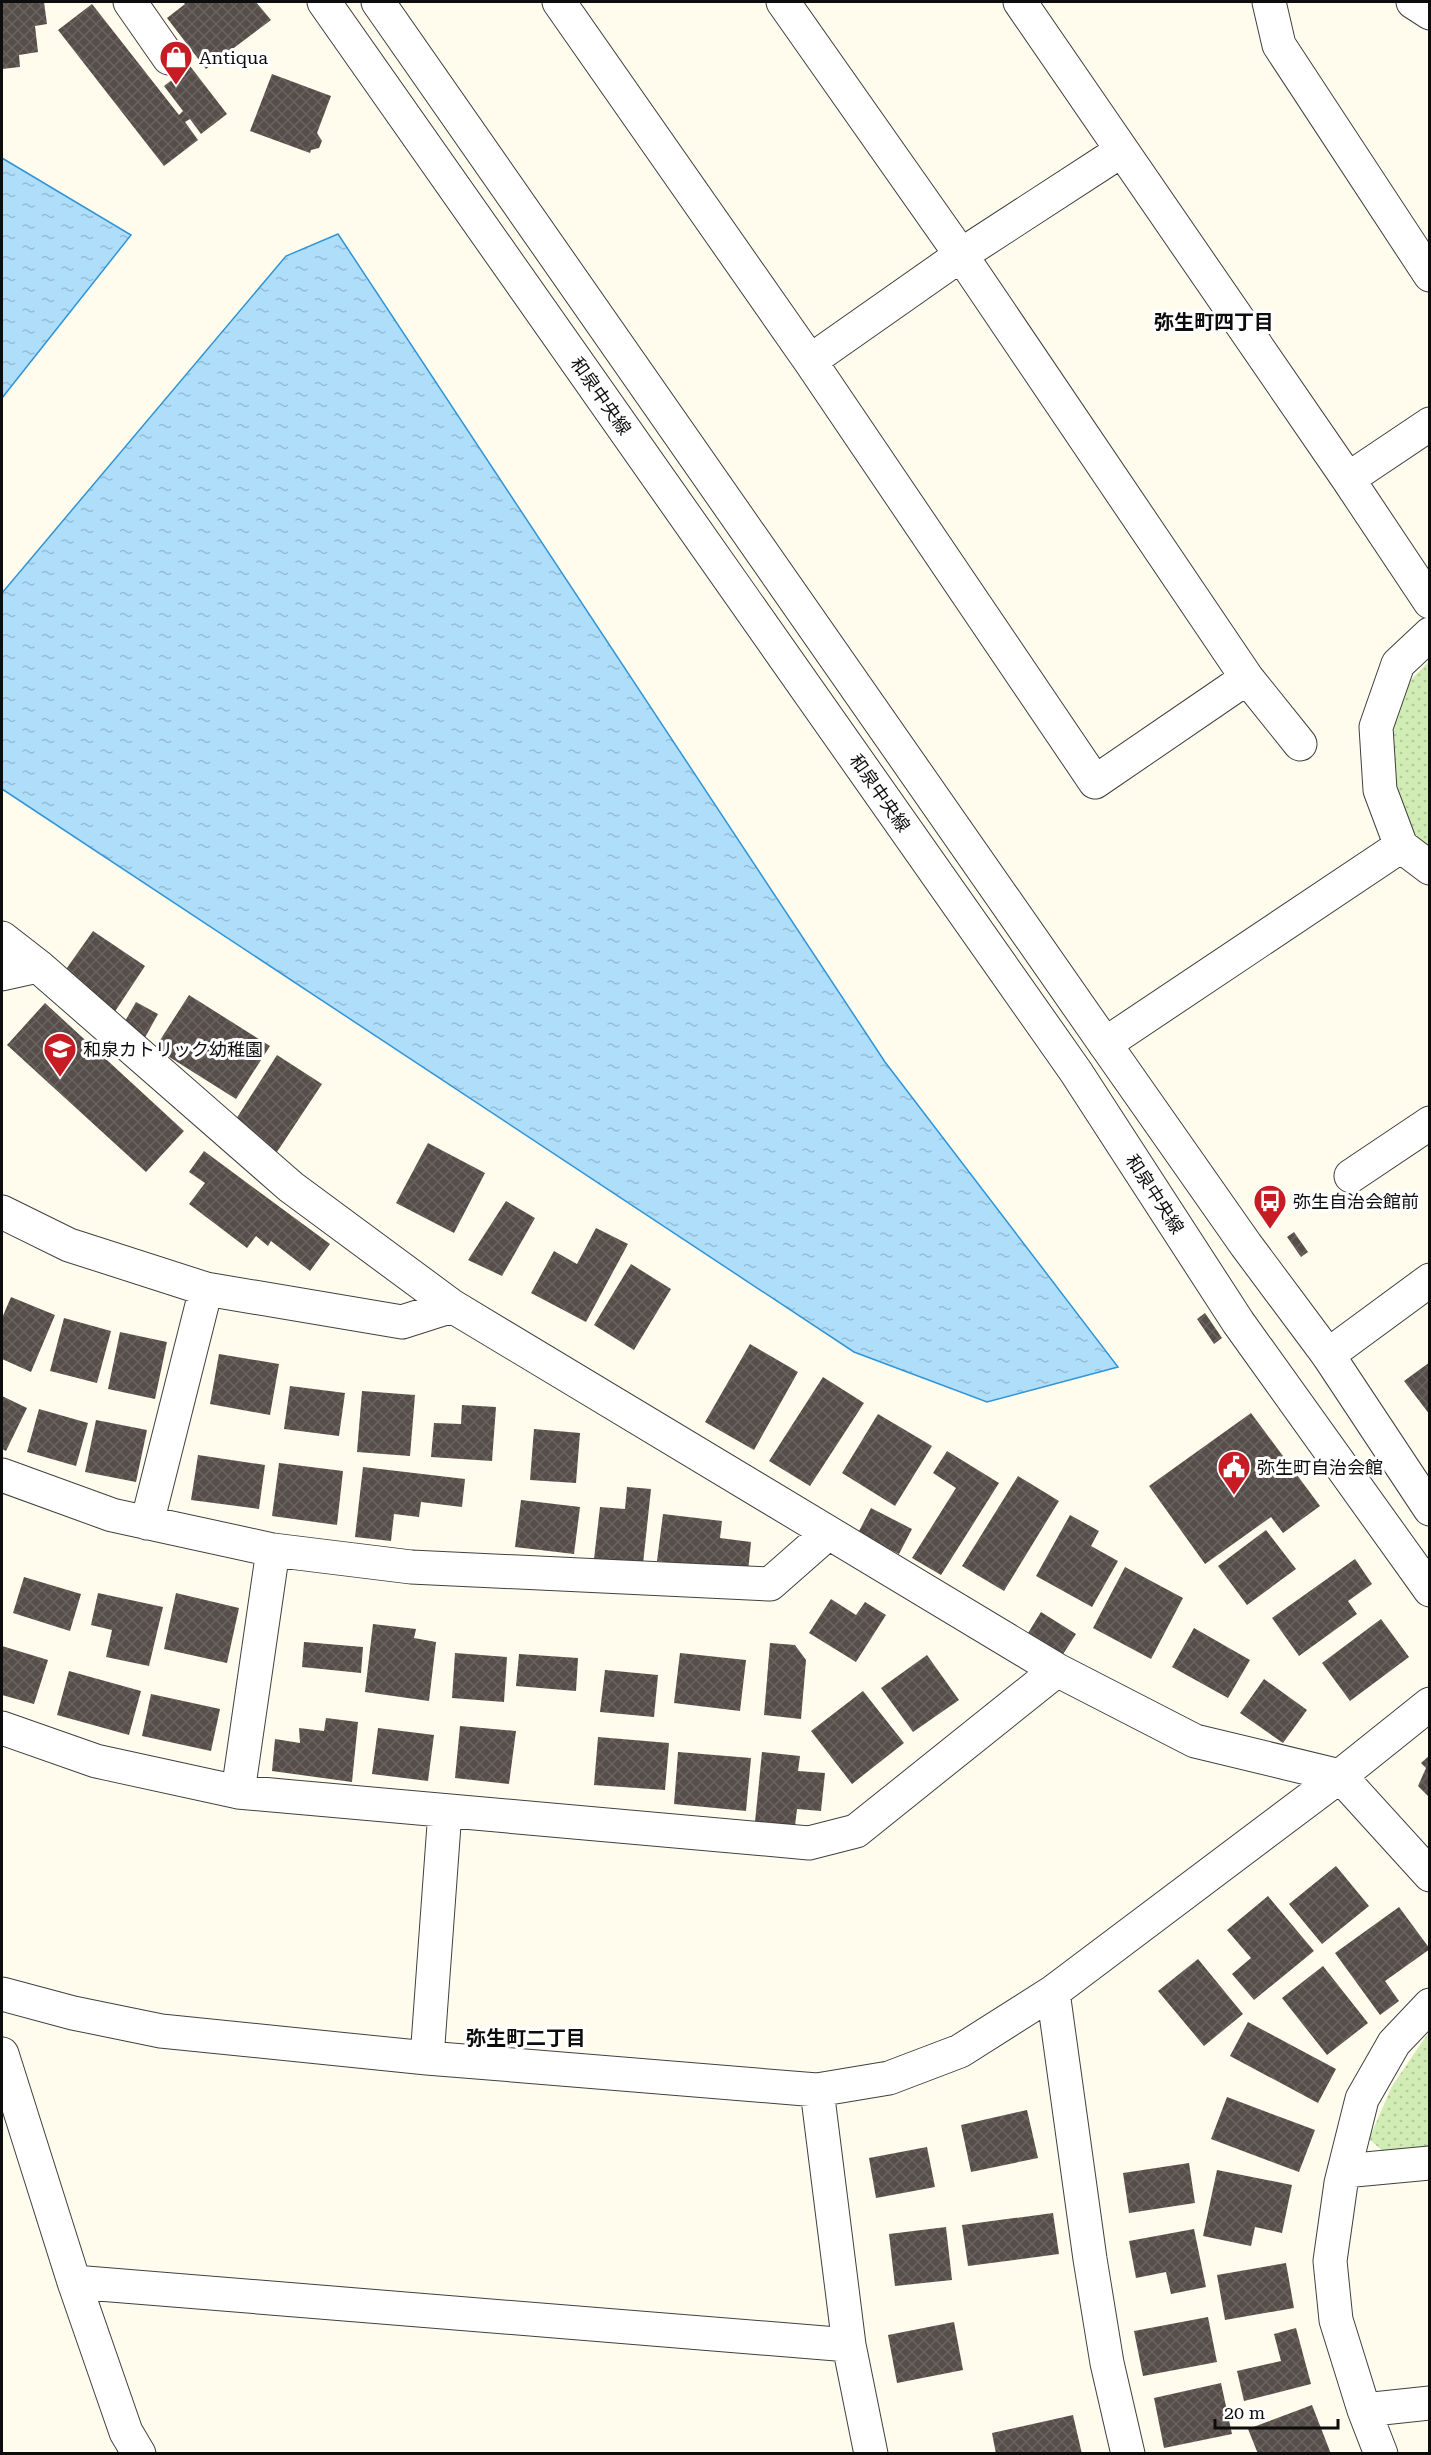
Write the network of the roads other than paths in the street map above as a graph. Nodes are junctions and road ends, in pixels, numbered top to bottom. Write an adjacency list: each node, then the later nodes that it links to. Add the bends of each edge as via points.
1 (130, 2): 10 (street)
2 (324, 2): 39 (street, 和泉中央線, via 1076,1072 1238,1322)
3 (378, 2): 26 (street)
4 (559, 2): 14 (street)
5 (783, 2): 12 (street)
6 (1020, 2): 11 (street)
7 (1269, 2): 13 (street, via 1279,45)
8 (1413, 2): 9 (street)
9 (1430, 13)
10 (169, 58)
11 (1121, 151): 12 (street); 16 (street)
12 (961, 255): 14 (street); 19 (street)
13 (1430, 275)
14 (810, 361): 19 (street, via 1095,782)
15 (1430, 424): 16 (street)
16 (1348, 479): 17 (street)
17 (1430, 602)
18 (1430, 634): 21 (street, via 1398,664 1376,727 1380,790)
19 (1247, 678): 20 (street)
20 (1300, 744)
21 (1401, 846): 22 (street); 26 (street)
22 (1430, 868)
23 (2, 938): 24 (street)
24 (38, 966): 25 (street); 32 (street, via 291,1187)
25 (2, 974)
26 (1104, 1044): 33 (street)
27 (1430, 1123): 28 (street)
28 (1351, 1176)
29 (2, 1212): 31 (street, via 69,1245)
30 (1430, 1280): 33 (street)
31 (206, 1289): 32 (street, via 402,1322); 36 (street)
32 (453, 1306): 37 (street)
33 (1328, 1355): 35 (street)
34 (2, 1475): 36 (street, via 112,1515)
35 (1430, 1509)
36 (147, 1523): 38 (street)
37 (828, 1533): 38 (street, via 770,1584 411,1567); 40 (street)
38 (273, 1550): 44 (street)
39 (1430, 1590)
40 (1056, 1670): 43 (street, via 1195,1741); 45 (street, via 856,1831 809,1843)
41 (1430, 1704): 43 (street)
42 (2, 1728): 44 (street, via 96,1761)
43 (1340, 1776): 46 (street); 47 (street)
44 (238, 1792): 45 (street)
45 (445, 1811): 51 (street)
46 (1430, 1875)
47 (1053, 1992): 52 (street, via 960,2051 889,2078); 61 (street, via 1090,2259 1107,2362)
48 (2, 1994): 51 (street, via 161,2031)
49 (1430, 2005): 54 (street, via 1394,2043 1362,2099)
50 (2, 2054): 55 (street)
51 (427, 2058): 52 (street)
52 (817, 2090): 56 (street)
53 (1430, 2163): 54 (street)
54 (1344, 2171): 58 (street, via 1330,2261 1336,2319)
55 (74, 2282): 56 (street); 59 (street, via 126,2432)
56 (849, 2345): 60 (street)
57 (1430, 2403): 58 (street)
58 (1364, 2410): 62 (street)
59 (139, 2454)
60 (871, 2454)
61 (1128, 2454)
62 (1381, 2454)

